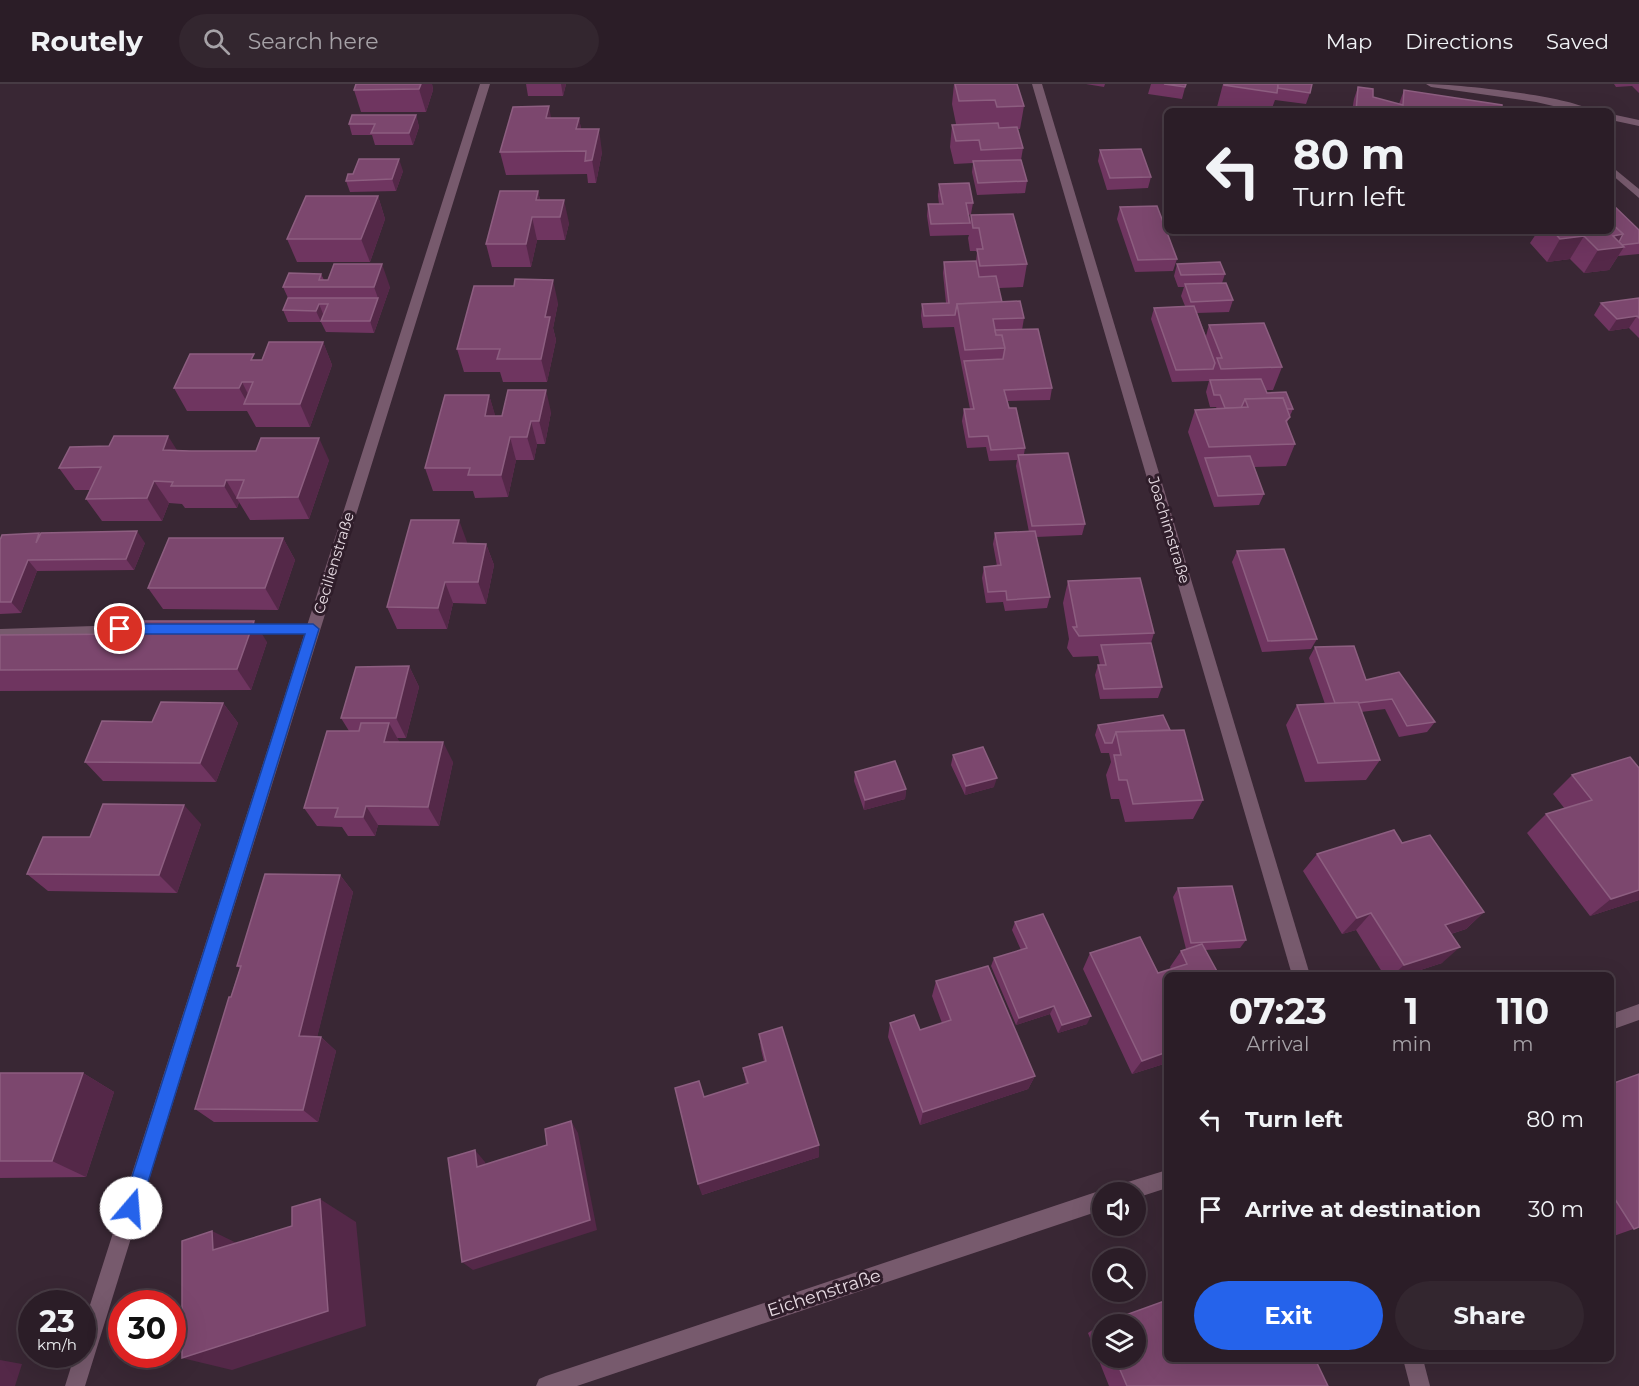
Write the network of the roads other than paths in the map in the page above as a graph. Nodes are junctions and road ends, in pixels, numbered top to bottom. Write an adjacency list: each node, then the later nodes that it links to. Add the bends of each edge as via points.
1 (484, 84): 14 (street, Cecilienstraße)
2 (1037, 84): 16 (street, Joachimstraße)
3 (1431, 84): 5 (street)
4 (1524, 84): 5 (street)
5 (1536, 99): 6 (street); 7 (street)
6 (1546, 108)
7 (1574, 108)
8 (1614, 118): 9 (street)
9 (1639, 123)
10 (1614, 172): 11 (street)
11 (1639, 195)
12 (177, 629): 15 (street)
13 (222, 629): 14 (street)
14 (313, 629): 23 (street, Cecilienstraße)
15 (0, 635)
16 (1300, 972)
17 (1639, 1012): 18 (street)
18 (1614, 1021)
19 (1164, 1180): 20 (street)
20 (1146, 1186)
21 (1092, 1203): 24 (street, Eichenstraße)
22 (1414, 1362): 25 (street)
23 (75, 1386)
24 (546, 1386)
25 (1420, 1386)

